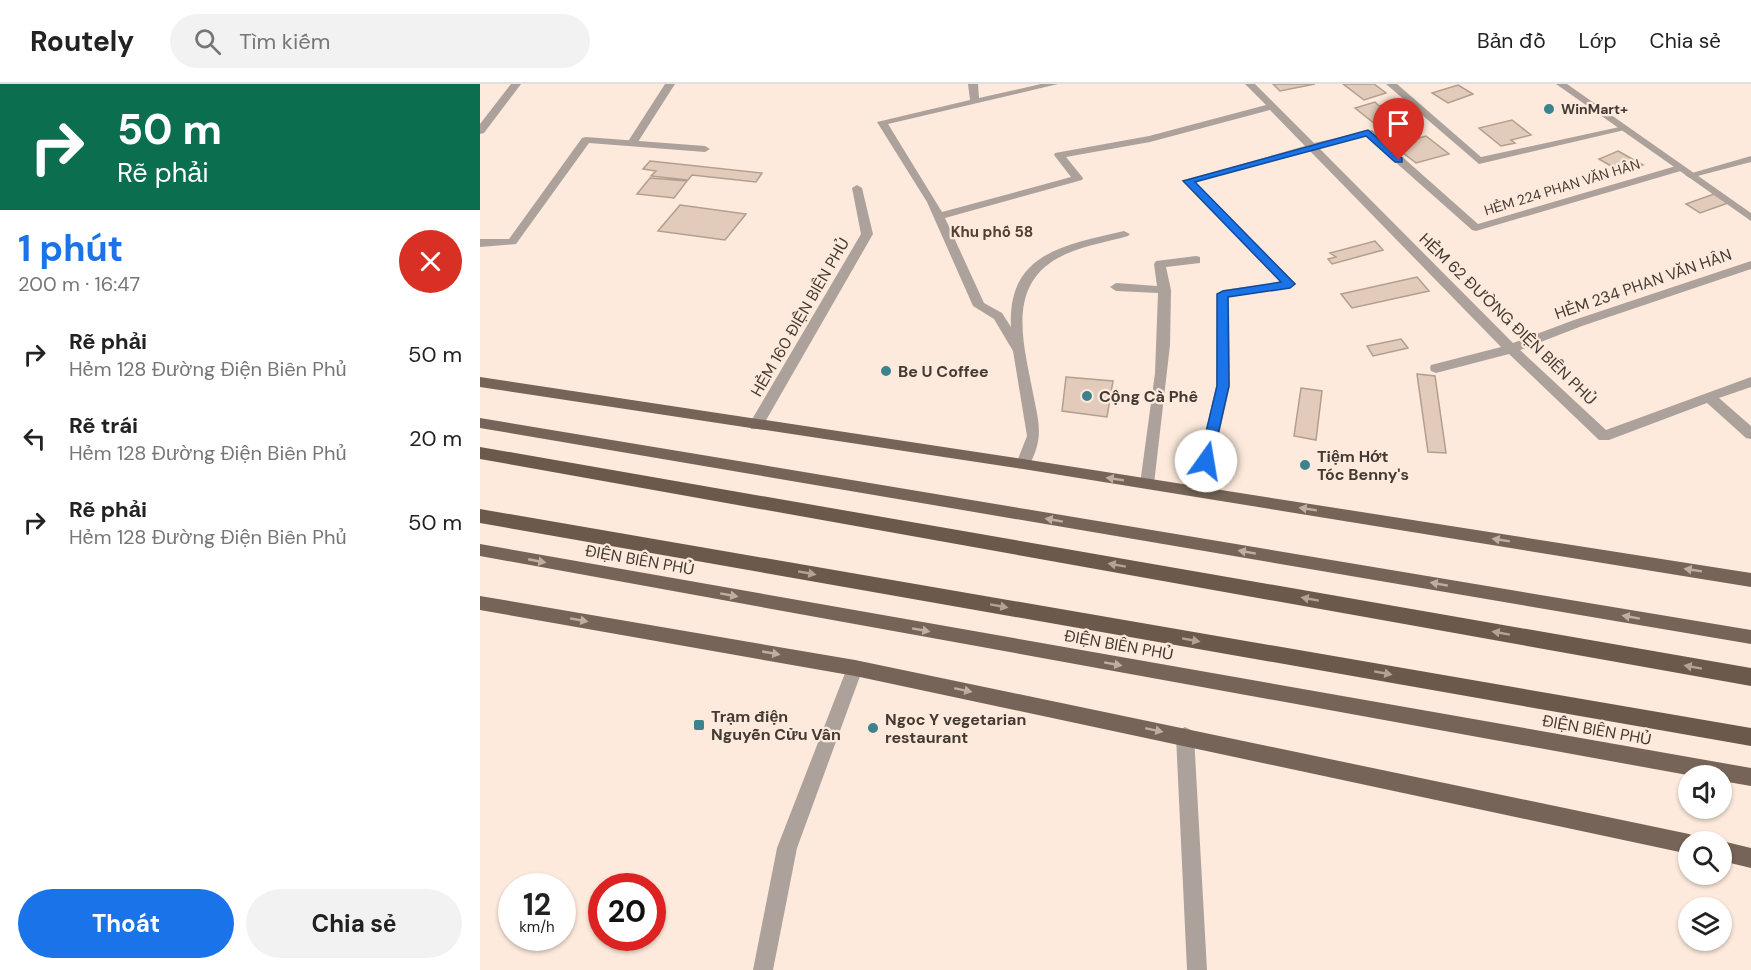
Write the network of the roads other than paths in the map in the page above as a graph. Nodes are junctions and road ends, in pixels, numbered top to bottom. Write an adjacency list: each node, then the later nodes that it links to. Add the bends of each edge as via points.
1 (516, 84): 11 (street)
2 (670, 84): 12 (street)
3 (973, 84): 8 (street)
4 (1053, 84): 8 (street)
5 (1250, 84): 9 (street, HẺM 62 ĐƯỜNG ĐIỆN BIÊN PHỦ)
6 (1391, 84): 10 (street, via 1479,161)
7 (1561, 84): 10 (street)
8 (975, 102): 19 (street, via 882,122)
9 (1270, 107): 13 (street, HẺM 62 ĐƯỜNG ĐIỆN BIÊN PHỦ); 19 (street, via 1150,139 1059,155 1078,178)
10 (1624, 129): 16 (street)
11 (480, 131)
12 (632, 143): 14 (street); 22 (street, via 586,140 512,242)
13 (1311, 147): 16 (street, HẺM 224 PHAN VĂN HÂN, via 1368,132 1476,228); 27 (street, HẺM 62 ĐƯỜNG ĐIỆN BIÊN PHỦ); 39 (street, via 1188,181 1290,284 1223,294 1223,386)
14 (705, 149)
15 (1751, 159): 17 (street)
16 (1680, 168): 17 (street)
17 (1690, 175): 20 (street)
18 (857, 188): 34 (street, HẺM 160 ĐIỆN BIÊN PHỦ, via 867,234)
19 (938, 216): 28 (street, via 979,306 998,316)
20 (1751, 218)
21 (1124, 234): 28 (street, via 1058,252 1030,271 1018,294)
22 (480, 243)
23 (1196, 260): 26 (street, via 1160,264)
24 (1751, 265): 27 (street, HẺM 234 PHAN VĂN HÂN)
25 (1116, 287): 26 (street)
26 (1165, 290): 38 (street, via 1163,348)
27 (1511, 349): 29 (street, HẺM 234 PHAN VĂN HÂN); 32 (street, HẺM 62 ĐƯỜNG ĐIỆN BIÊN PHỦ, via 1604,436)
28 (1019, 351): 37 (street, via 1034,436)
29 (1436, 368)
30 (480, 382): 34 (main road)
31 (1751, 382): 32 (street)
32 (1709, 397): 35 (street)
33 (480, 423): 44 (main road, one-way to 33)
34 (756, 425): 37 (main road)
35 (1751, 434)
36 (480, 453): 46 (highway, one-way to 36)
37 (1023, 464): 38 (main road, one-way to 37)
38 (1147, 484): 39 (main road)
39 (1199, 492): 42 (main road, one-way to 39)
40 (480, 516): 48 (highway, ĐIỆN BIÊN PHỦ, one-way to 48)
41 (480, 550): 49 (main road, ĐIỆN BIÊN PHỦ, one-way to 49)
42 (1751, 580)
43 (480, 603): 45 (main road, one-way to 45)
44 (1751, 637)
45 (855, 668): 47 (main road, one-way to 47); 53 (street, via 787,848)
46 (1751, 678)
47 (1185, 736): 50 (main road); 54 (street)
48 (1751, 737)
49 (1751, 777)
50 (1678, 842)
51 (1732, 853): 52 (main road)
52 (1751, 858)
53 (763, 970)
54 (1197, 970)

